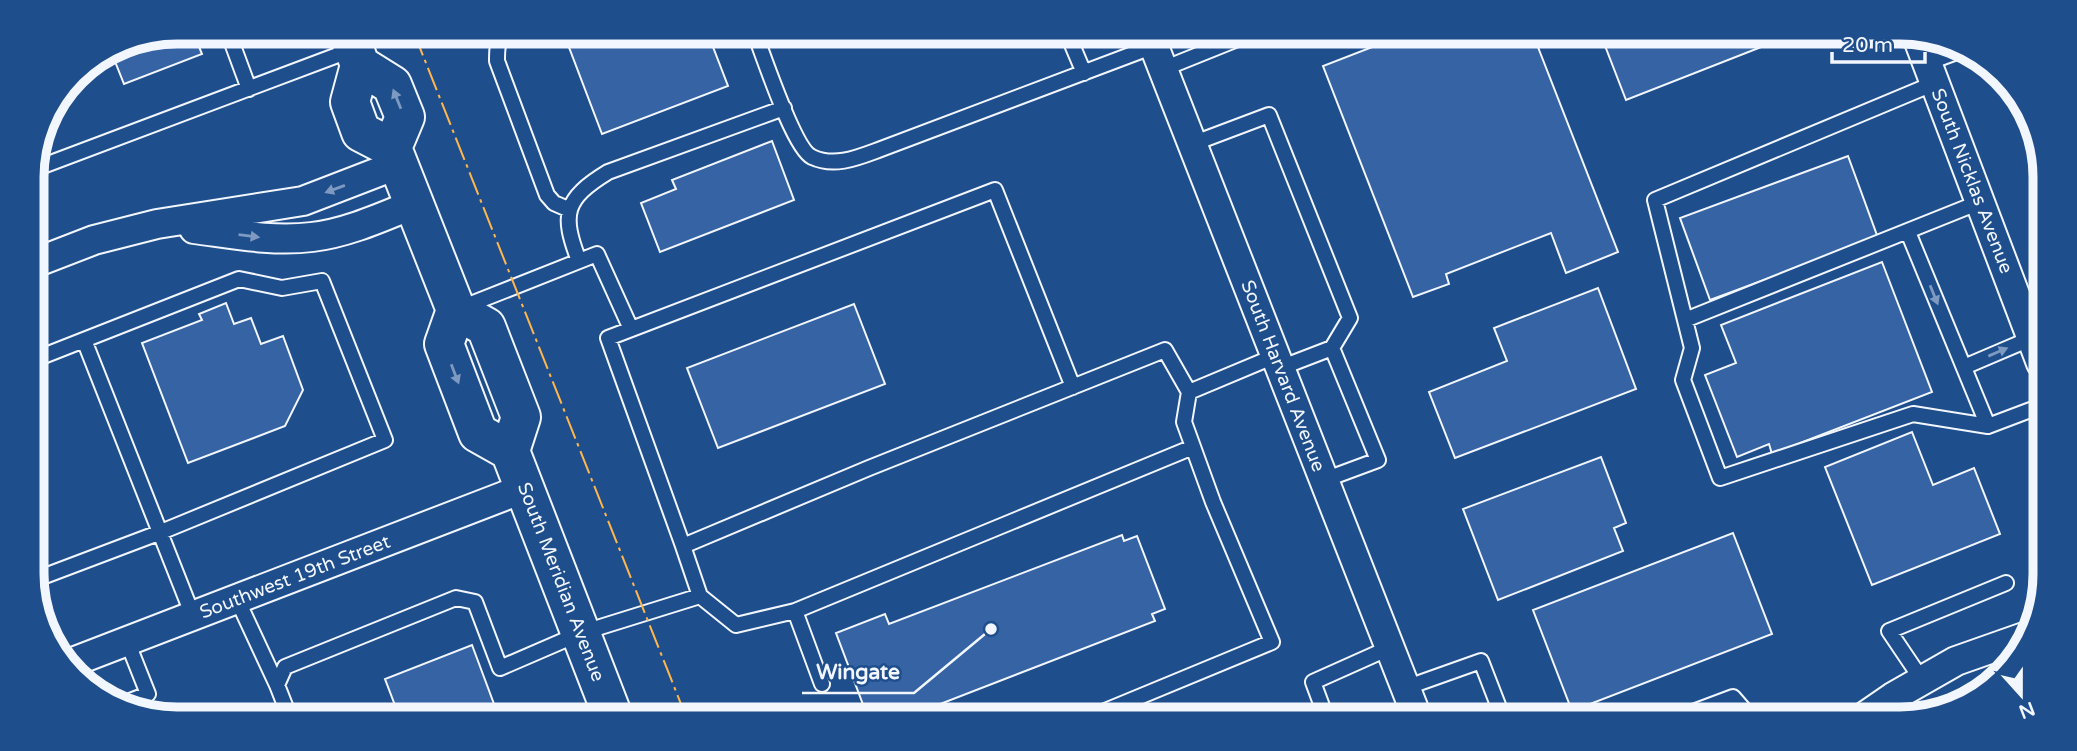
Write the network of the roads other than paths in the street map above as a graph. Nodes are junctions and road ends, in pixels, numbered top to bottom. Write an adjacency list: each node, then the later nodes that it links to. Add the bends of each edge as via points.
1 (232, 44): 11 (lane)
2 (498, 44): 18 (lane, via 497,61 547,195)
3 (759, 44): 12 (lane)
4 (1072, 44): 10 (lane)
5 (1194, 44): 7 (lane)
6 (354, 49): 11 (lane); 14 (main road, via 392,85 405,117)
7 (1155, 50): 10 (lane); 13 (street, South Harvard Avenue)
8 (1951, 54): 9 (lane)
9 (1927, 62): 16 (street, South Nicklas Avenue); 24 (lane, via 1655,200)
10 (1084, 73): 12 (lane, via 845,162 810,156 797,140)
11 (249, 89): 15 (lane)
12 (784, 108): 18 (lane, via 608,172 584,187)
13 (1192, 144): 28 (lane, via 1269,115 1350,318); 31 (street, South Harvard Avenue)
14 (396, 156): 17 (main road); 19 (street, one-way to 19, via 303,201)
15 (44, 165)
16 (1980, 202): 20 (lane); 27 (street, South Nicklas Avenue)
17 (414, 204): 19 (street, one-way to 17, via 267,238 313,237 362,225); 23 (main road)
18 (570, 210): 22 (lane, via 567,222)
19 (157, 224): 21 (street, via 94,240)
20 (1909, 232): 24 (lane); 32 (lane, one-way to 32)
21 (44, 259)
22 (579, 261): 23 (lane); 25 (lane, via 597,254)
23 (456, 310): 39 (main road, South Meridian Avenue, via 486,327 521,417 510,451)
24 (1685, 320): 36 (lane, via 1692,348 1683,380 1720,478 1913,414)
25 (631, 329): 33 (lane, via 995,190); 41 (lane, via 608,338)
26 (84, 340): 30 (lane); 40 (lane); 40 (lane, via 239,279 282,288 322,281 327,293 385,440)
27 (2033, 340)
28 (1332, 348): 31 (lane); 38 (lane, via 1378,460)
29 (2033, 351): 32 (lane, one-way to 29)
30 (44, 355)
31 (1278, 362): 34 (lane); 38 (street, South Harvard Avenue)
32 (1964, 367): 36 (lane)
33 (1073, 387): 34 (lane, via 1165,350); 41 (lane)
34 (1189, 393): 37 (lane, via 1184,422)
35 (2033, 409): 36 (lane)
36 (1988, 426)
37 (1193, 447): 46 (lane); 60 (lane, via 1272,642)
38 (1324, 480): 50 (street, South Harvard Avenue)
39 (525, 488): 45 (street, Southwest 19th Street); 48 (main road, South Meridian Avenue)
40 (161, 532): 42 (lane); 47 (lane)
41 (683, 546): 44 (lane)
42 (44, 576)
43 (2006, 583): 53 (lane, via 1889,631)
44 (700, 596): 46 (lane, via 737,625); 48 (lane)
45 (237, 599): 47 (street, Southwest 19th Street); 55 (lane)
46 (795, 611): 54 (lane)
47 (193, 616): 49 (street, Southwest 19th Street)
48 (581, 633): 55 (lane, via 500,668 475,602 456,598 285,667); 59 (main road, South Meridian Avenue)
49 (127, 641): 52 (street, Southwest 19th Street); 57 (lane, via 148,694)
50 (1390, 648): 56 (street, South Harvard Avenue); 61 (lane, via 1313,682)
51 (1999, 658): 53 (street, via 1956,661)
52 (76, 661)
53 (1922, 680): 66 (street)
54 (822, 684)
55 (277, 685): 58 (lane)
56 (1405, 688): 62 (street, South Harvard Avenue); 63 (lane, via 1481,661)
57 (133, 700)
58 (286, 707)
59 (609, 707)
60 (1115, 707)
61 (1322, 707)
62 (1413, 707)
63 (1499, 707)
64 (1706, 707): 65 (lane, via 1733,697)
65 (1742, 707)
66 (1883, 707)

